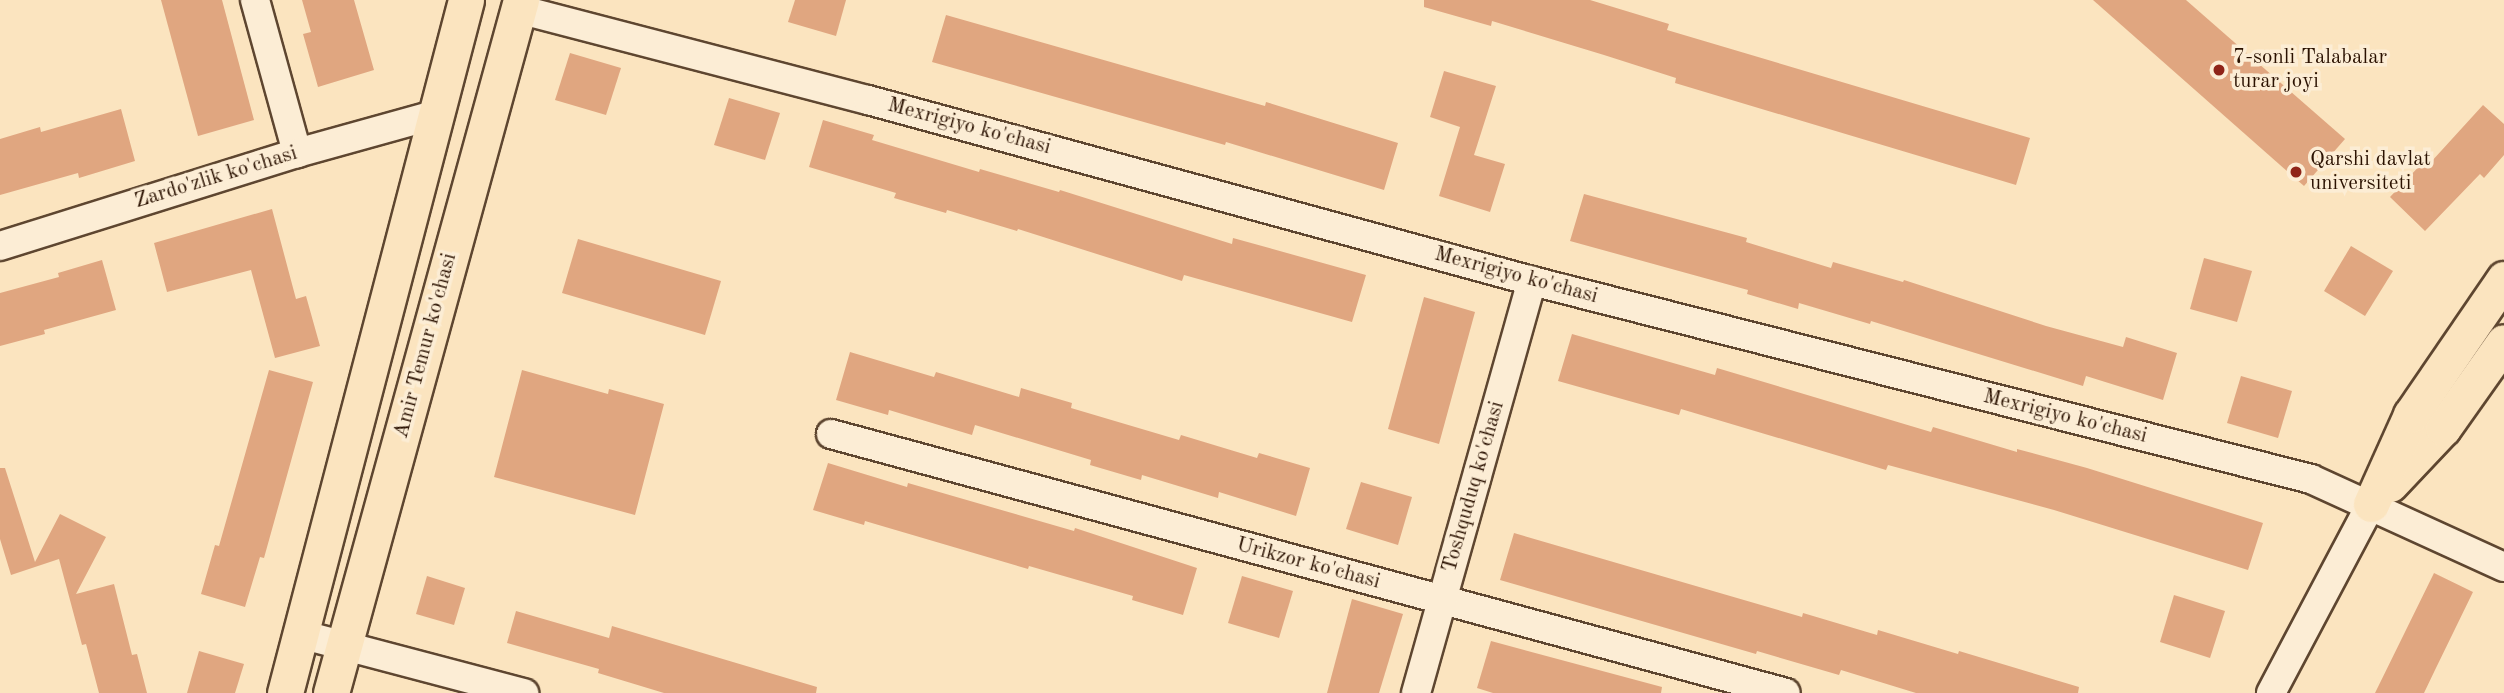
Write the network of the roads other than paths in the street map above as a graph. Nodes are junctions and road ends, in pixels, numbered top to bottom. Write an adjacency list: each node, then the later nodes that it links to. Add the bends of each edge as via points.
1 (255, 0): 5 (street)
2 (466, 0): 4 (main road)
3 (519, 4): 8 (street, Mexrigiyo ko'chasi); 15 (main road, Amir Temur ko'chasi)
4 (434, 115): 5 (street, Zardo'zlik ko'chasi); 14 (main road)
5 (297, 153): 6 (street, Zardo'zlik ko'chasi)
6 (0, 246)
7 (2504, 279): 11 (main road, via 2411,415)
8 (1532, 281): 11 (street, Mexrigiyo ko'chasi, via 2311,479); 13 (street, Toshquduq ko'chasi)
9 (2504, 342): 11 (main road, via 2443,428)
10 (831, 433): 13 (street, Urikzor ko'chasi)
11 (2371, 504): 12 (street, Mexrigiyo ko'chasi); 21 (street)
12 (2504, 567)
13 (1442, 600): 19 (street, Toshquduq ko'chasi); 20 (street, Urikzor ko'chasi)
14 (300, 634): 15 (street); 16 (main road)
15 (344, 646): 17 (main road, Amir Temur ko'chasi); 18 (street)
16 (285, 693)
17 (331, 693)
18 (524, 693)
19 (1416, 693)
20 (1786, 693)
21 (2271, 693)

